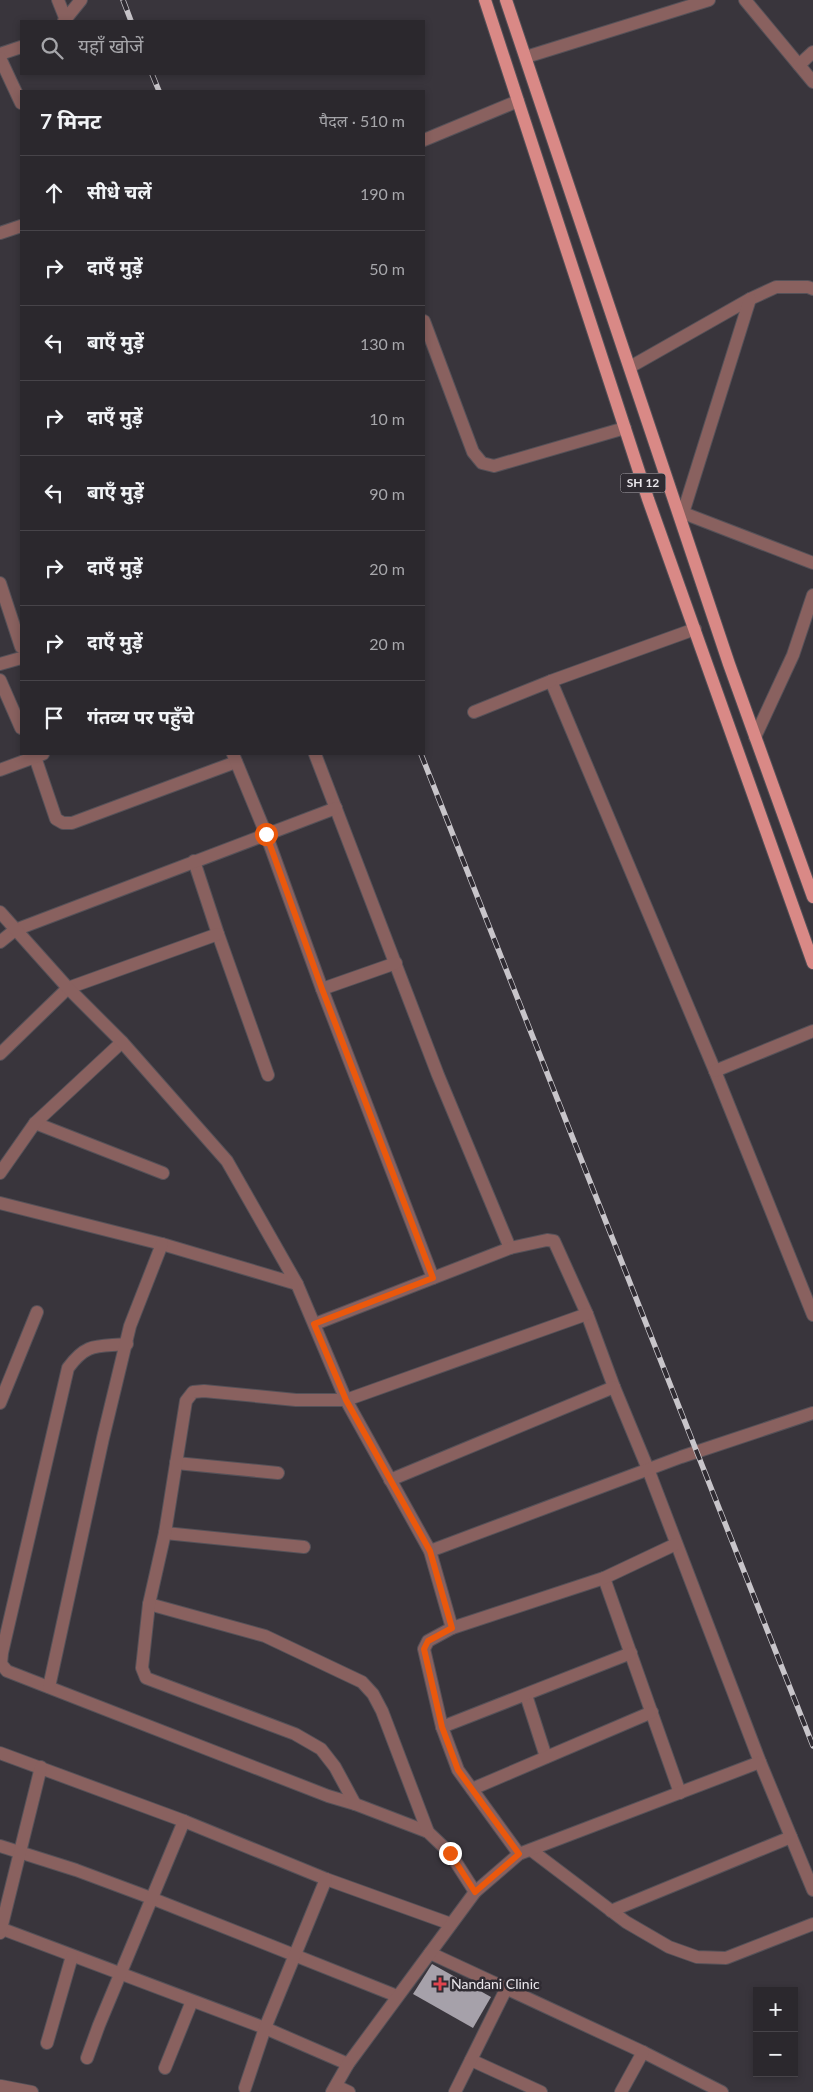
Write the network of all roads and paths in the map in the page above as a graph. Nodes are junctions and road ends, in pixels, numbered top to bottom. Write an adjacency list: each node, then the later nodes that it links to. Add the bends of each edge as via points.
1 (58, 0): 7 (street)
2 (81, 0): 7 (street)
3 (485, 0): 16 (main road, SH 12)
4 (506, 0): 11 (main road, SH 12)
5 (709, 0): 11 (street)
6 (744, 0): 13 (street)
7 (65, 20)
8 (20, 47): 10 (street)
9 (813, 52): 13 (street)
10 (0, 54)
11 (526, 57): 23 (main road, SH 12)
12 (0, 58): 15 (street)
13 (799, 65): 14 (street)
14 (813, 82)
15 (20, 101)
16 (518, 101): 17 (street); 24 (main road, SH 12)
17 (425, 140)
18 (20, 226): 19 (street)
19 (0, 233)
20 (813, 289): 21 (street, via 776,287)
21 (750, 299): 23 (street); 25 (street)
22 (425, 323): 24 (street, via 473,452 482,463 494,466)
23 (630, 367): 25 (main road, SH 12)
24 (626, 428): 29 (main road, SH 12)
25 (680, 512): 26 (street); 37 (main road, SH 12)
26 (813, 563)
27 (0, 583): 30 (street)
28 (813, 595): 37 (street, via 793,655)
29 (695, 629): 34 (street); 50 (main road, SH 12)
30 (20, 645)
31 (20, 658): 32 (street)
32 (0, 664)
33 (0, 680): 36 (street)
34 (551, 680): 35 (street); 57 (street)
35 (474, 712)
36 (20, 726)
37 (755, 737): 45 (main road, SH 12)
38 (37, 755): 40 (street, via 56,819 63,823 72,823); 41 (street)
39 (315, 755): 42 (street)
40 (235, 758): 43 (street)
41 (0, 770)
42 (336, 808): 43 (street); 51 (street)
43 (266, 834): 44 (street); 53 (street)
44 (194, 861): 47 (street); 48 (street)
45 (813, 897)
46 (0, 912): 47 (street)
47 (15, 930): 49 (street); 52 (street)
48 (218, 934): 52 (street); 58 (street)
49 (0, 942)
50 (813, 962)
51 (396, 963): 53 (street); 64 (street, via 438,1075)
52 (68, 988): 55 (street); 56 (street)
53 (322, 989): 65 (street)
54 (813, 1031): 57 (street)
55 (122, 1042): 59 (street); 66 (street, via 226,1161)
56 (0, 1054)
57 (715, 1072): 69 (street)
58 (268, 1075)
59 (35, 1123): 60 (street); 61 (street)
60 (0, 1173)
61 (164, 1173)
62 (0, 1203): 63 (street)
63 (162, 1244): 66 (street); 71 (street, via 130,1326)
64 (510, 1248): 65 (street); 68 (street, via 554,1241)
65 (433, 1278): 70 (street)
66 (297, 1284): 70 (street)
67 (37, 1312): 74 (street)
68 (587, 1314): 72 (street); 73 (street)
69 (813, 1315)
70 (314, 1324): 73 (street)
71 (127, 1344): 88 (street); 88 (street, via 88,1348 78,1354 68,1368 2,1653 1,1664 7,1672)
72 (614, 1387): 77 (street); 79 (street)
73 (346, 1400): 76 (street, via 296,1400 193,1392 186,1401); 79 (street)
74 (0, 1403)
75 (813, 1413): 77 (street)
76 (176, 1463): 78 (street); 80 (street)
77 (648, 1469): 81 (street); 83 (street)
78 (278, 1473)
79 (390, 1480): 83 (street)
80 (165, 1533): 82 (street); 85 (street)
81 (676, 1544): 84 (street); 94 (street)
82 (304, 1548)
83 (430, 1551): 86 (street)
84 (604, 1578): 86 (street); 87 (street)
85 (149, 1604): 98 (street, via 142,1668 146,1678 295,1734 321,1749); 100 (street, via 265,1636 362,1682 382,1711)
86 (452, 1628): 91 (street, via 428,1641 424,1649)
87 (631, 1653): 89 (street); 90 (street)
88 (49, 1687): 98 (street)
89 (526, 1695): 91 (street); 93 (street)
90 (652, 1712): 93 (street); 97 (street)
91 (442, 1727): 96 (street, via 458,1770)
92 (0, 1753): 95 (street)
93 (546, 1757): 96 (street)
94 (760, 1762): 97 (street); 101 (street)
95 (42, 1768): 99 (street); 103 (street)
96 (472, 1789): 104 (street)
97 (680, 1793): 104 (street)
98 (356, 1804): 100 (street)
99 (184, 1821): 105 (street); 108 (street)
100 (428, 1832): 106 (street, via 450,1853)
101 (791, 1837): 107 (street); 109 (street)
102 (0, 1846): 103 (street)
103 (19, 1851): 108 (street); 112 (street)
104 (521, 1854): 106 (street); 109 (street)
105 (326, 1878): 110 (street); 115 (street)
106 (478, 1889): 110 (street)
107 (813, 1890)
108 (151, 1898): 115 (street); 116 (street)
109 (611, 1911): 111 (street, via 669,1947 697,1957 726,1958)
110 (451, 1924): 113 (street)
111 (813, 1924)
112 (0, 1930): 114 (street)
113 (430, 1953): 117 (street); 118 (street)
114 (72, 1956): 116 (street); 121 (street)
115 (294, 1956): 118 (street); 120 (street)
116 (120, 1973): 119 (street); 123 (street)
117 (506, 1989): 122 (street); 124 (street)
118 (397, 1996): 125 (street)
119 (192, 2001): 120 (street); 126 (street)
120 (265, 2028): 125 (street); 128 (street)
121 (47, 2043)
122 (642, 2052): 130 (street); 135 (street)
123 (88, 2058)
124 (471, 2060): 133 (street); 134 (street)
125 (348, 2064): 129 (street)
126 (165, 2068)
127 (1, 2086): 131 (street)
128 (245, 2088)
129 (334, 2089): 132 (street)
130 (714, 2090)
131 (32, 2092)
132 (350, 2092)
133 (455, 2092)
134 (541, 2092)
135 (621, 2092)

